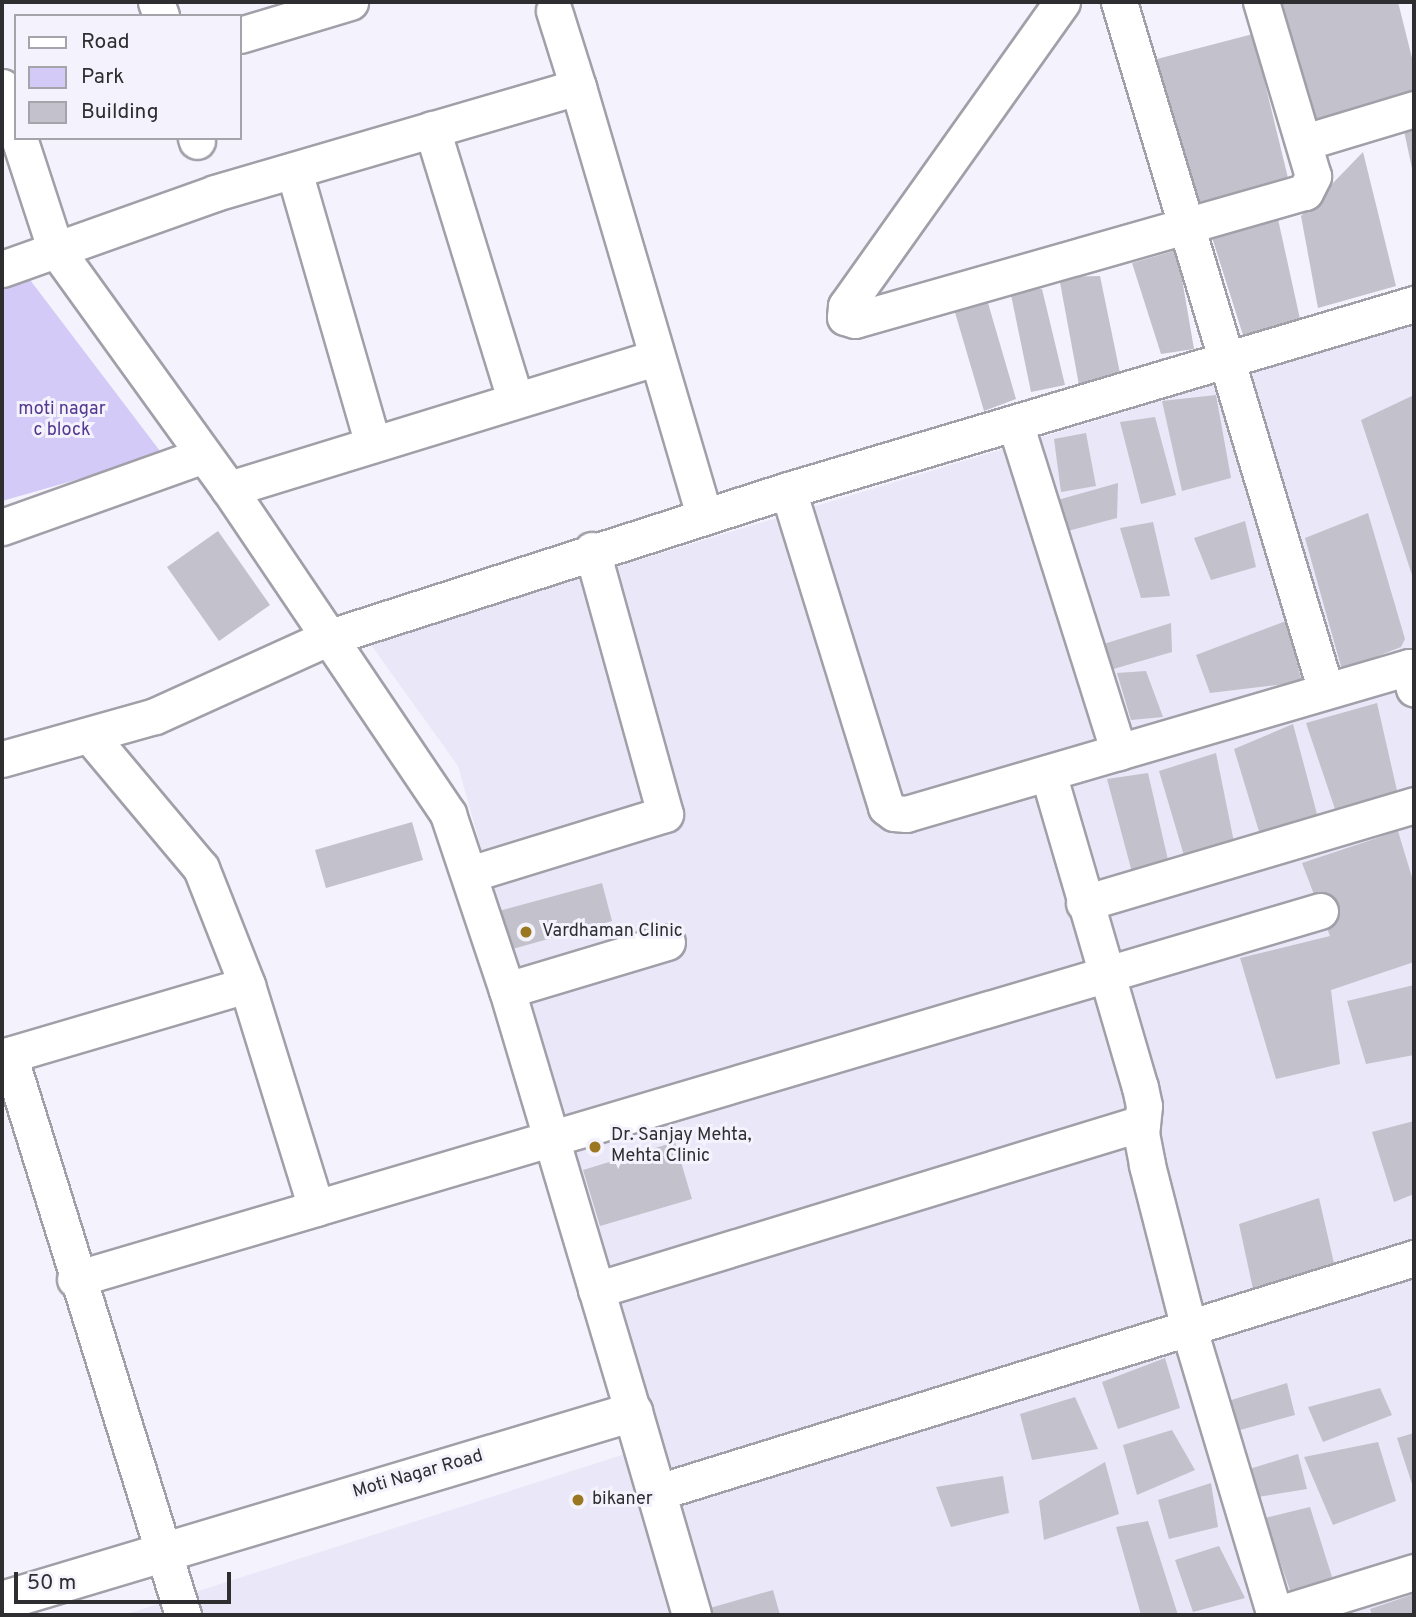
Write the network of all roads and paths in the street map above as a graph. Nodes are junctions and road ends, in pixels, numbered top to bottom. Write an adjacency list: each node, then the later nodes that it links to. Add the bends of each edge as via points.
1 (350, 2): 6 (street)
2 (1062, 2): 15 (street, via 846,306 845,317 855,320)
3 (1119, 2): 15 (street)
4 (1261, 2): 13 (street)
5 (554, 11): 8 (street)
6 (242, 34)
7 (2, 87): 10 (street)
8 (578, 87): 11 (street); 19 (street)
9 (1414, 109): 13 (street)
10 (14, 124)
11 (432, 129): 14 (street); 21 (street)
12 (20, 140): 16 (street)
13 (1305, 142): 15 (street, via 1313,176 1305,192)
14 (294, 171): 16 (street, via 139,217); 23 (street)
15 (1187, 224): 20 (street)
16 (55, 248): 17 (street); 24 (street)
17 (2, 270)
18 (1414, 303): 20 (street)
19 (654, 358): 21 (street); 27 (street)
20 (1230, 358): 22 (street); 32 (street)
21 (515, 399): 23 (street)
22 (1015, 423): 26 (street); 34 (street)
23 (372, 442): 25 (street)
24 (201, 456): 25 (street); 28 (street)
25 (229, 489): 30 (street)
26 (788, 490): 27 (street); 36 (street, via 886,807 906,814)
27 (704, 515): 29 (street)
28 (2, 527)
29 (592, 550): 30 (street); 38 (street, via 665,814)
30 (327, 638): 33 (street, via 155,716); 38 (street, via 432,785)
31 (1412, 673): 32 (street)
32 (1326, 691): 34 (street)
33 (91, 737): 35 (street); 43 (street, via 201,868)
34 (1118, 752): 36 (street)
35 (2, 759)
36 (1048, 773): 39 (street)
37 (1414, 804): 39 (street)
38 (470, 874): 44 (street)
39 (1084, 903): 42 (street)
40 (1320, 911): 42 (street)
41 (667, 942): 44 (street)
42 (1104, 976): 46 (street, via 1140,1087); 47 (street)
43 (247, 985): 45 (street); 48 (street)
44 (507, 990): 47 (street)
45 (5, 1056): 50 (street)
46 (1142, 1123): 51 (street); 52 (street, via 1147,1165)
47 (551, 1136): 48 (street); 51 (street)
48 (316, 1209): 50 (street)
49 (1414, 1258): 52 (street)
50 (75, 1279): 55 (street)
51 (596, 1290): 53 (street)
52 (1189, 1329): 54 (street); 60 (street)
53 (633, 1412): 54 (street); 55 (street, Moti Nagar Road)
54 (655, 1493): 59 (street)
55 (163, 1550): 57 (street, Moti Nagar Road); 58 (street)
56 (1414, 1572): 60 (street)
57 (2, 1601)
58 (183, 1615)
59 (692, 1615)
60 (1275, 1615)

